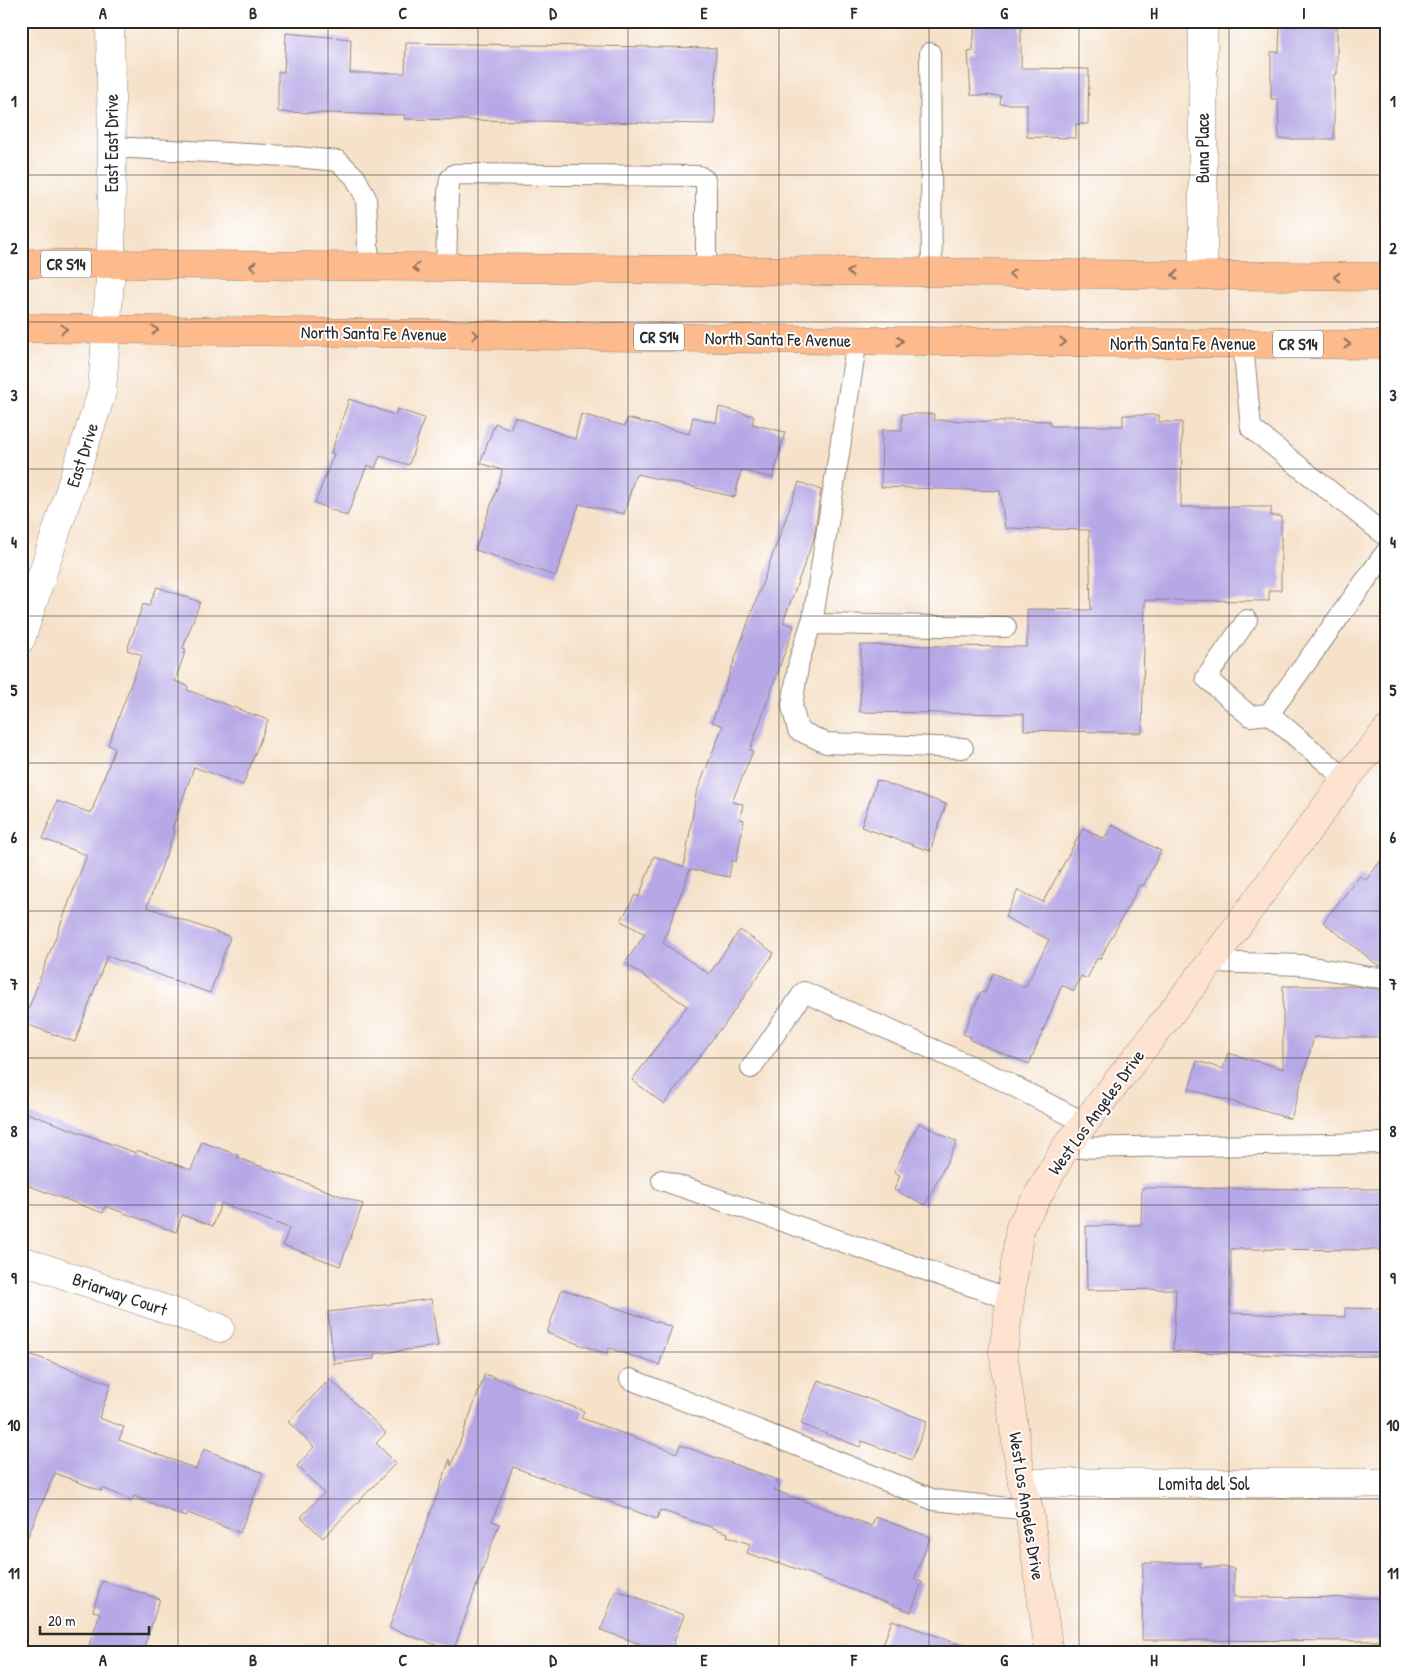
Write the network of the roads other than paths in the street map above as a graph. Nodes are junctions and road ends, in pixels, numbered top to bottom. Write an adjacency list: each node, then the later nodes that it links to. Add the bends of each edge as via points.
1 (110, 21): 4 (street, East East Drive)
2 (1203, 21): 11 (street, Buna Place)
3 (930, 53): 10 (lane)
4 (112, 147): 6 (street, East East Drive); 7 (lane, via 338,161 355,177 366,198)
5 (21, 264): 6 (main road, CR S14)
6 (111, 265): 7 (main road, CR S14, one-way to 6); 14 (street, East Drive)
7 (369, 268): 8 (main road, CR S14, one-way to 7)
8 (446, 268): 9 (main road, CR S14); 9 (lane, via 448,192 450,179 455,174 699,176 706,180)
9 (706, 271): 10 (main road, CR S14, one-way to 9)
10 (932, 273): 11 (main road, CR S14, one-way to 10)
11 (1203, 275): 12 (main road, CR S14, one-way to 11)
12 (1386, 277)
13 (21, 328): 14 (main road, North Santa Fe Avenue / CR S14, one-way to 14)
14 (106, 330): 15 (main road, North Santa Fe Avenue / CR S14, one-way to 15); 23 (street, East Drive, via 102,392)
15 (858, 340): 16 (main road, North Santa Fe Avenue / CR S14, one-way to 16); 21 (lane)
16 (1243, 344): 17 (main road, North Santa Fe Avenue / CR S14, one-way to 17); 18 (lane, via 1250,428)
17 (1386, 345)
18 (1386, 536)
19 (1386, 552): 24 (lane)
20 (1247, 620): 24 (lane, via 1206,678 1250,716)
21 (811, 624): 22 (lane); 26 (lane, via 799,661 792,706 798,730 826,743)
22 (1006, 627)
23 (21, 639)
24 (1269, 714): 27 (lane)
25 (1386, 731): 27 (main road, West Los Angeles Drive)
26 (964, 748)
27 (1346, 779): 28 (main road, West Los Angeles Drive)
28 (1211, 962): 29 (lane, via 1301,965); 31 (main road, West Los Angeles Drive)
29 (1386, 978)
30 (752, 1068): 31 (lane, via 804,992 1002,1080)
31 (1085, 1123): 33 (main road, West Los Angeles Drive)
32 (1386, 1143): 33 (lane)
33 (1065, 1148): 36 (main road, West Los Angeles Drive, via 1020,1227)
34 (662, 1180): 36 (lane)
35 (21, 1260): 37 (street, Briarway Court)
36 (1010, 1299): 39 (main road, West Los Angeles Drive, via 1004,1352)
37 (220, 1328)
38 (630, 1379): 41 (lane, via 934,1500)
39 (1022, 1483): 40 (street, Lomita del Sol); 41 (main road, West Los Angeles Drive)
40 (1386, 1483)
41 (1029, 1510): 42 (main road, West Los Angeles Drive)
42 (1049, 1653)

